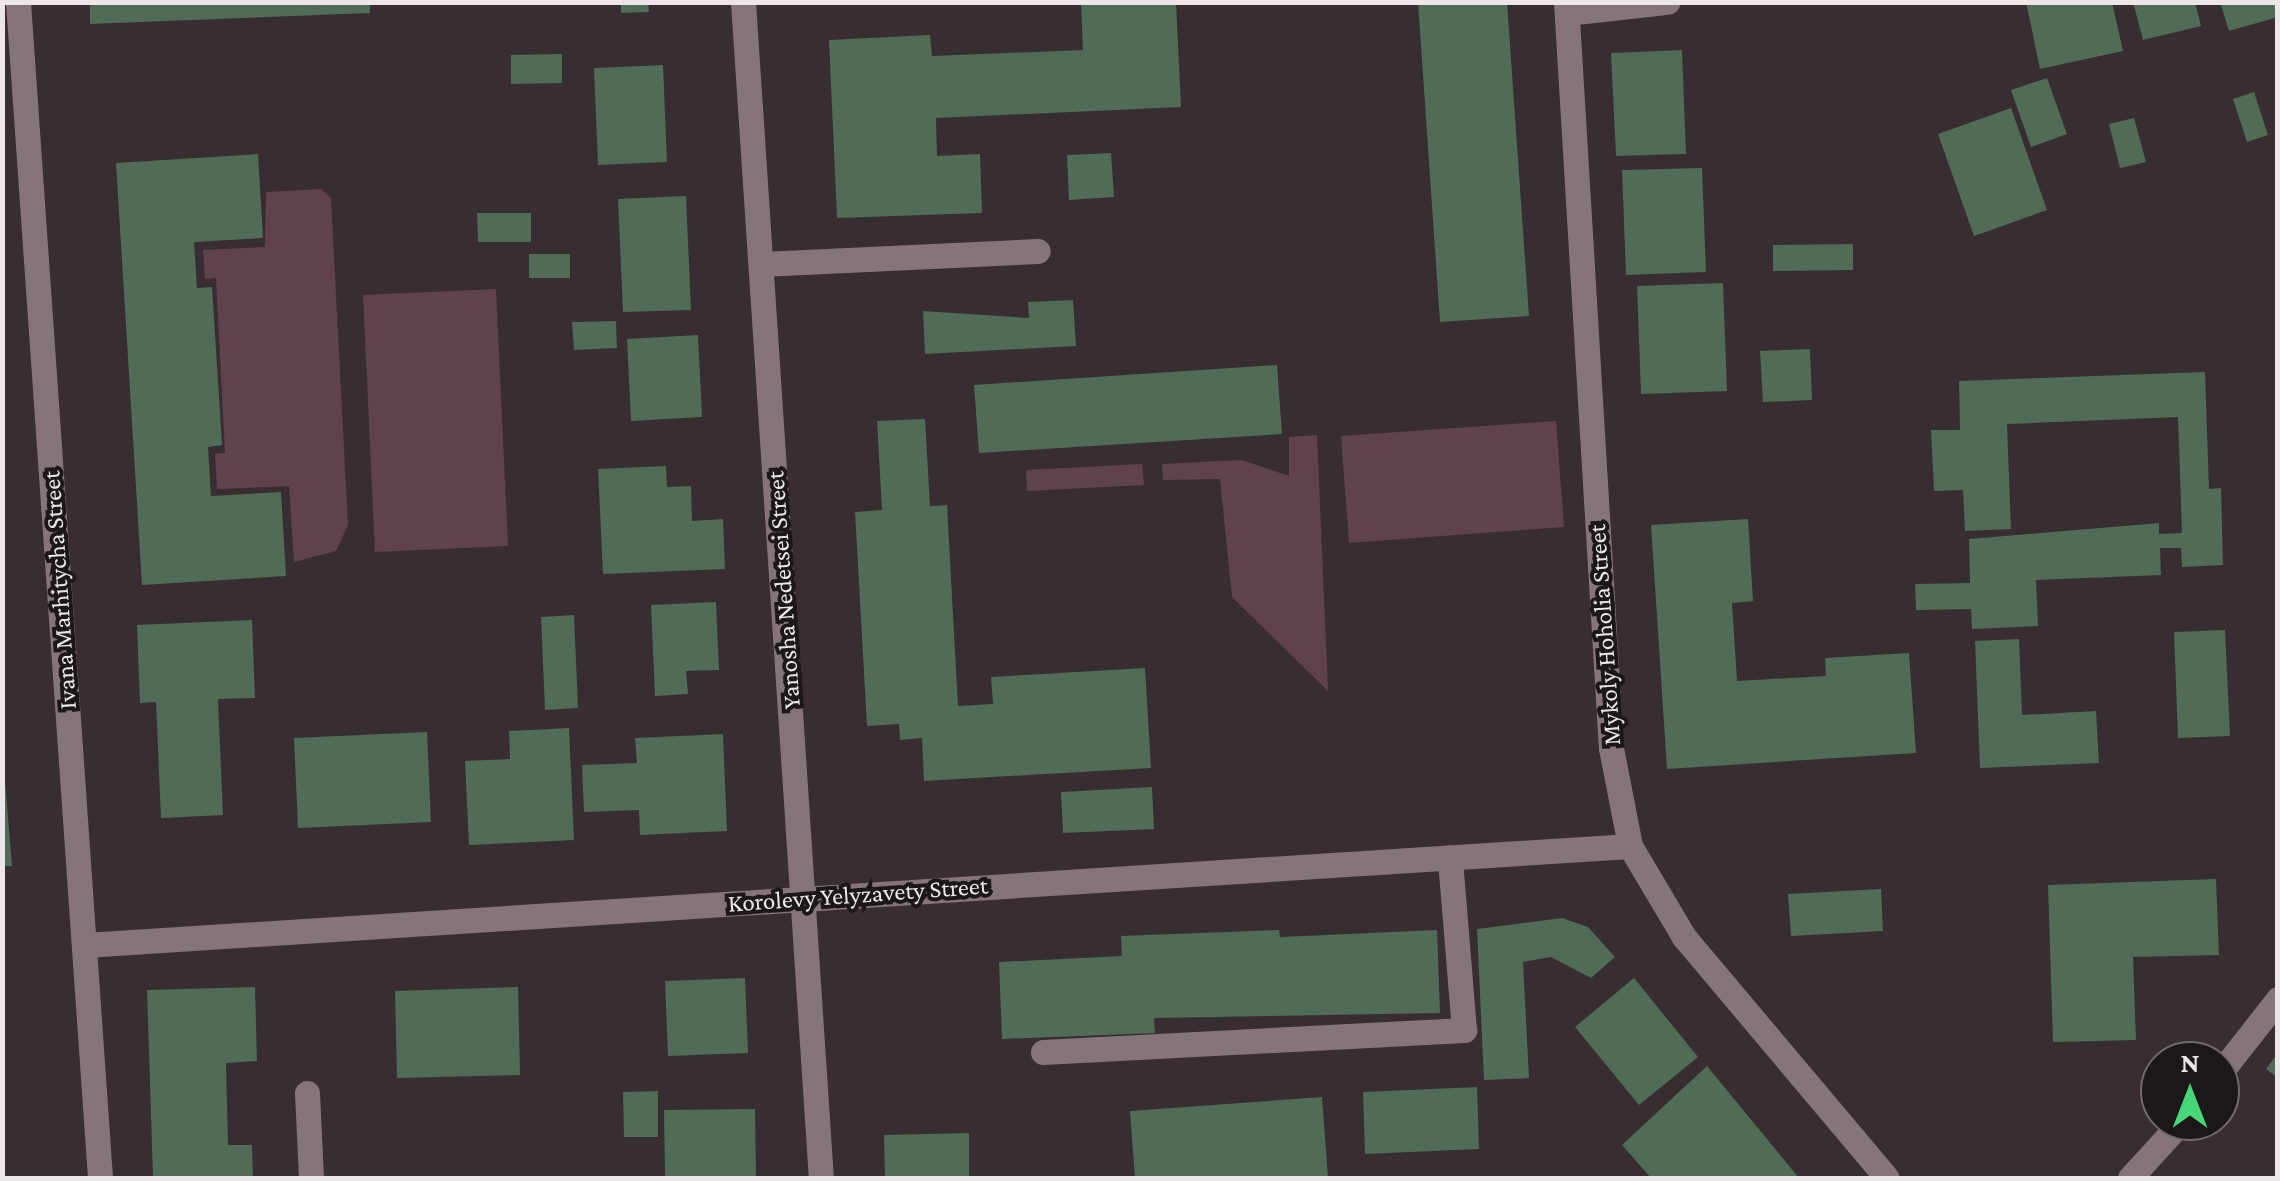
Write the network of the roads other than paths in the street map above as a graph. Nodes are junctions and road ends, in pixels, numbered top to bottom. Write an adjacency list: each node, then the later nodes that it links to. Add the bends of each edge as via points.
1 (18, 2): 10 (street, Ivana Marhitycha Street)
2 (742, 2): 6 (street, Yanosha Nedetsei Street)
3 (1667, 2): 4 (street)
4 (1566, 8): 7 (street, Mykoly Hoholia Street, via 1611,748)
5 (1038, 250): 6 (street)
6 (761, 264): 9 (street, Yanosha Nedetsei Street)
7 (1630, 846): 8 (street, Korolevy Yelyzavety Street); 19 (street, Mykoly Hoholia Street, via 1684,937)
8 (1450, 858): 9 (street, Korolevy Yelyzavety Street); 13 (street, via 1464,1030)
9 (806, 898): 10 (street, Korolevy Yelyzavety Street); 18 (street, Yanosha Nedetsei Street)
10 (85, 944): 16 (street, Ivana Marhitycha Street)
11 (2278, 999): 12 (street)
12 (2240, 1047)
13 (1043, 1052)
14 (307, 1093): 17 (street)
15 (2164, 1141): 20 (street)
16 (100, 1178)
17 (311, 1178)
18 (821, 1178)
19 (1887, 1178)
20 (2130, 1178)

